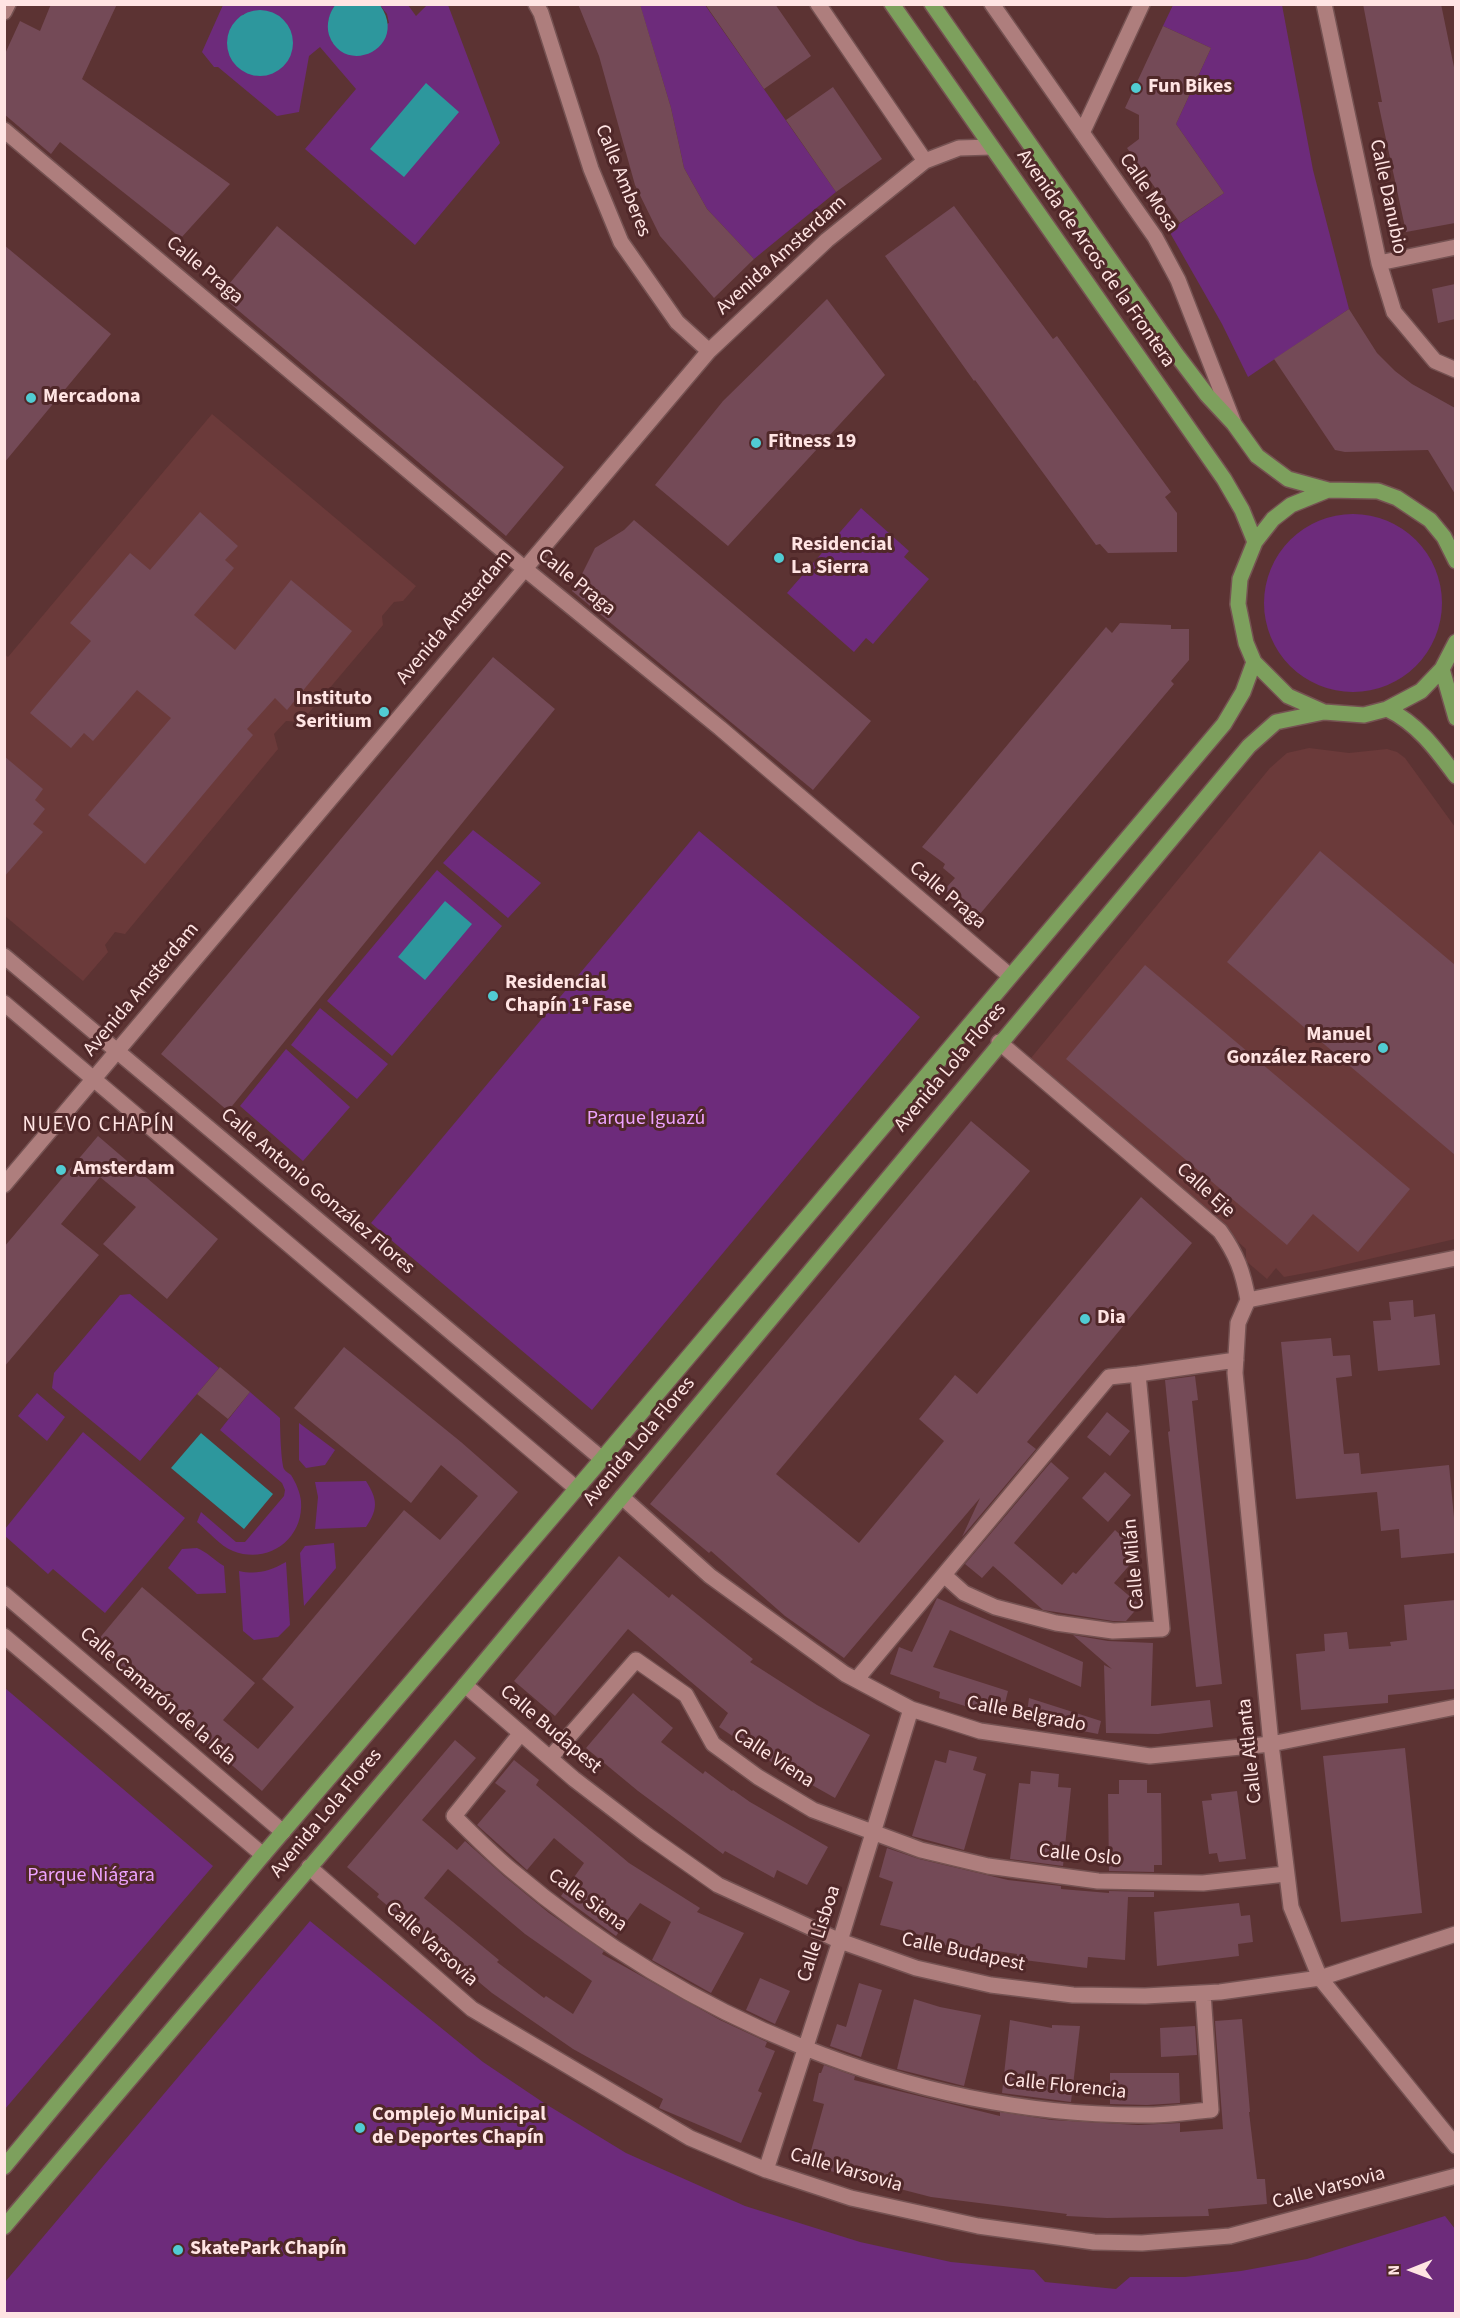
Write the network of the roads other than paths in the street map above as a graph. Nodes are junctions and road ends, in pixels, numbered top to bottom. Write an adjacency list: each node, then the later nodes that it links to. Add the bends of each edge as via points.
1 (8, 4): 9 (street)
2 (537, 4): 16 (street, Calle Amberes, via 591,169 621,242 676,322)
3 (818, 4): 13 (street)
4 (892, 4): 12 (main road, Avenida de Arcos de la Frontera)
5 (932, 4): 18 (main road, Avenida de Arcos de la Frontera, via 1176,354)
6 (992, 4): 11 (street, Calle Mosa)
7 (1142, 4): 11 (street)
8 (1324, 4): 15 (street, Calle Danubio)
9 (4, 12)
10 (4, 130): 22 (street, Calle Praga)
11 (1082, 133): 18 (street, Calle Mosa, via 1155,237 1178,280)
12 (991, 147): 13 (street, Avenida Amsterdam, via 959,148); 20 (main road, Avenida de Arcos de la Frontera, via 1224,479)
13 (925, 161): 16 (street, Avenida Amsterdam, via 827,240)
14 (1455, 247): 15 (street)
15 (1379, 262): 17 (street, Calle Danubio, via 1394,312 1435,361)
16 (709, 351): 22 (street, Avenida Amsterdam)
17 (1455, 370)
18 (1234, 424): 19 (main road, Avenida de Arcos de la Frontera, via 1257,456 1288,479)
19 (1328, 490): 20 (main road, via 1292,505 1273,519); 21 (main road, via 1378,491 1397,498 1430,520 1444,537)
20 (1255, 542): 24 (main road, via 1240,579 1238,604)
21 (1455, 561)
22 (525, 568): 31 (street, Calle Praga, via 720,728); 34 (street, Avenida Amsterdam)
23 (1455, 642): 25 (main road)
24 (1254, 662): 27 (main road, via 1288,696); 31 (main road, Avenida Lola Flores, via 1243,692 1224,724)
25 (1442, 669): 26 (main road, via 1421,691); 28 (main road)
26 (1387, 709): 27 (main road, via 1364,715); 29 (main road, via 1403,717 1432,744)
27 (1324, 712): 33 (main road, Avenida Lola Flores, via 1275,723 1255,739)
28 (1455, 718)
29 (1455, 776)
30 (4, 956): 34 (street, Calle Antonio González Flores)
31 (1010, 976): 41 (main road, Avenida Lola Flores)
32 (4, 1004): 35 (street)
33 (999, 1042): 38 (street, Calle Eje, via 1220,1231 1234,1251); 43 (main road, Avenida Lola Flores)
34 (118, 1052): 35 (street, Avenida Amsterdam); 41 (street, Calle Antonio González Flores)
35 (94, 1079): 36 (street, Avenida Amsterdam); 42 (street)
36 (4, 1185)
37 (1455, 1258): 38 (street)
38 (1248, 1300): 39 (street, Calle Atlanta, via 1238,1323)
39 (1236, 1359): 40 (street); 52 (street, Calle Atlanta)
40 (1138, 1374): 44 (street, via 1109,1377); 44 (street, Calle Milán, via 1162,1629 1113,1631 1056,1623 995,1607 964,1593)
41 (602, 1460): 42 (main road, Avenida Lola Flores)
42 (577, 1489): 54 (main road, Avenida Lola Flores)
43 (621, 1497): 47 (street, Calle Belgrado, via 710,1576); 48 (main road, Avenida Lola Flores)
44 (944, 1575): 47 (street)
45 (4, 1594): 54 (street, Calle Camarón de la Isla)
46 (4, 1636): 56 (street)
47 (856, 1680): 50 (street, Calle Belgrado)
48 (465, 1685): 51 (street, Calle Budapest); 57 (main road, Avenida Lola Flores)
49 (1455, 1707): 52 (street, Calle Belgrado)
50 (911, 1709): 52 (street, Calle Belgrado, via 980,1731 1150,1756); 55 (street, Calle Lisboa)
51 (522, 1733): 53 (street, Calle Budapest); 63 (street, Calle Siena, via 454,1816 509,1868 568,1915 658,1976)
52 (1271, 1744): 58 (street, Calle Atlanta)
53 (550, 1758): 55 (street, Calle Viena, via 636,1660 686,1695 713,1744 731,1758 813,1810); 60 (street, Calle Budapest, via 647,1835 718,1884)
54 (283, 1832): 56 (main road, Avenida Lola Flores)
55 (873, 1833): 58 (street, Calle Oslo, via 921,1850 988,1866 1098,1881 1203,1883); 60 (street, Calle Lisboa)
56 (263, 1855): 65 (main road, Avenida Lola Flores)
57 (309, 1867): 66 (street, Calle Varsovia, via 472,2009 690,2138); 68 (main road, Avenida Lola Flores)
58 (1286, 1874): 61 (street, Calle Atlanta, via 1291,1907)
59 (1455, 1934): 61 (street, Calle Budapest)
60 (840, 1941): 62 (street, Calle Budapest, via 916,1968 991,1984 1073,1995); 63 (street, Calle Lisboa)
61 (1320, 1978): 62 (street, Calle Budapest); 64 (street, Calle Atlanta)
62 (1203, 1993): 63 (street, Calle Florencia, via 1211,2110 1139,2116 1054,2111 938,2090)
63 (805, 2049): 66 (street, Calle Lisboa)
64 (1455, 2146)
65 (4, 2168)
66 (766, 2170): 67 (street, Calle Varsovia, via 851,2198 978,2226 1094,2242 1142,2243 1230,2236)
67 (1455, 2176)
68 (4, 2227)

